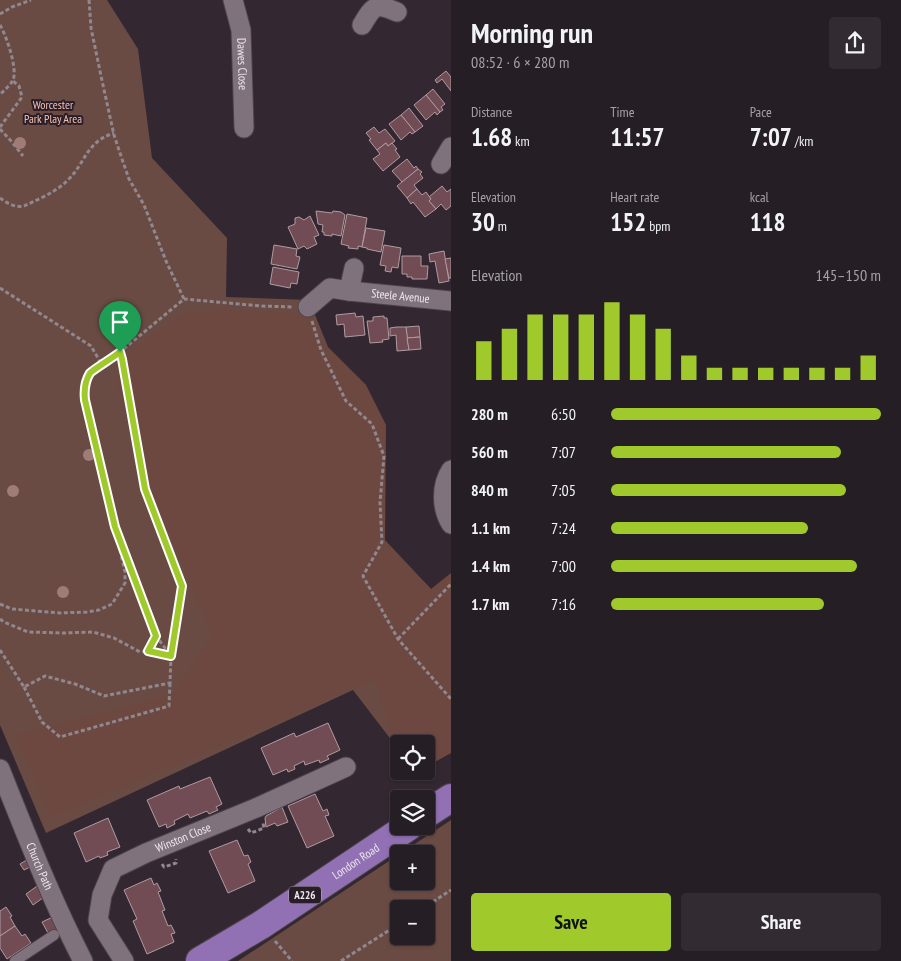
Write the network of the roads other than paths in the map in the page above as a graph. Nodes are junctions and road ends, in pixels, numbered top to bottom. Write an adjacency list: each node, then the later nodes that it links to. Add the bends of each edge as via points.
1 (233, 0): 5 (street, Dawes Close, via 241,30)
2 (376, 3): 3 (street); 4 (street)
3 (397, 12)
4 (362, 25)
5 (244, 128)
6 (451, 147): 7 (street)
7 (441, 164)
8 (354, 268): 9 (street)
9 (349, 291): 10 (street, Steele Avenue); 11 (street, Steele Avenue, via 330,288)
10 (451, 304)
11 (308, 307)
12 (451, 470): 13 (street, via 446,478 444,494)
13 (451, 524)
14 (346, 767): 22 (street, Winston Close, via 113,869 102,895 98,920)
15 (0, 769): 21 (street, Church Path, via 48,888)
16 (451, 798): 17 (main road)
17 (435, 808)
18 (395, 835): 23 (main road, London Road / A226, via 261,925)
19 (54, 934): 20 (lane)
20 (15, 961)
21 (83, 961)
22 (124, 961)
23 (200, 961)

